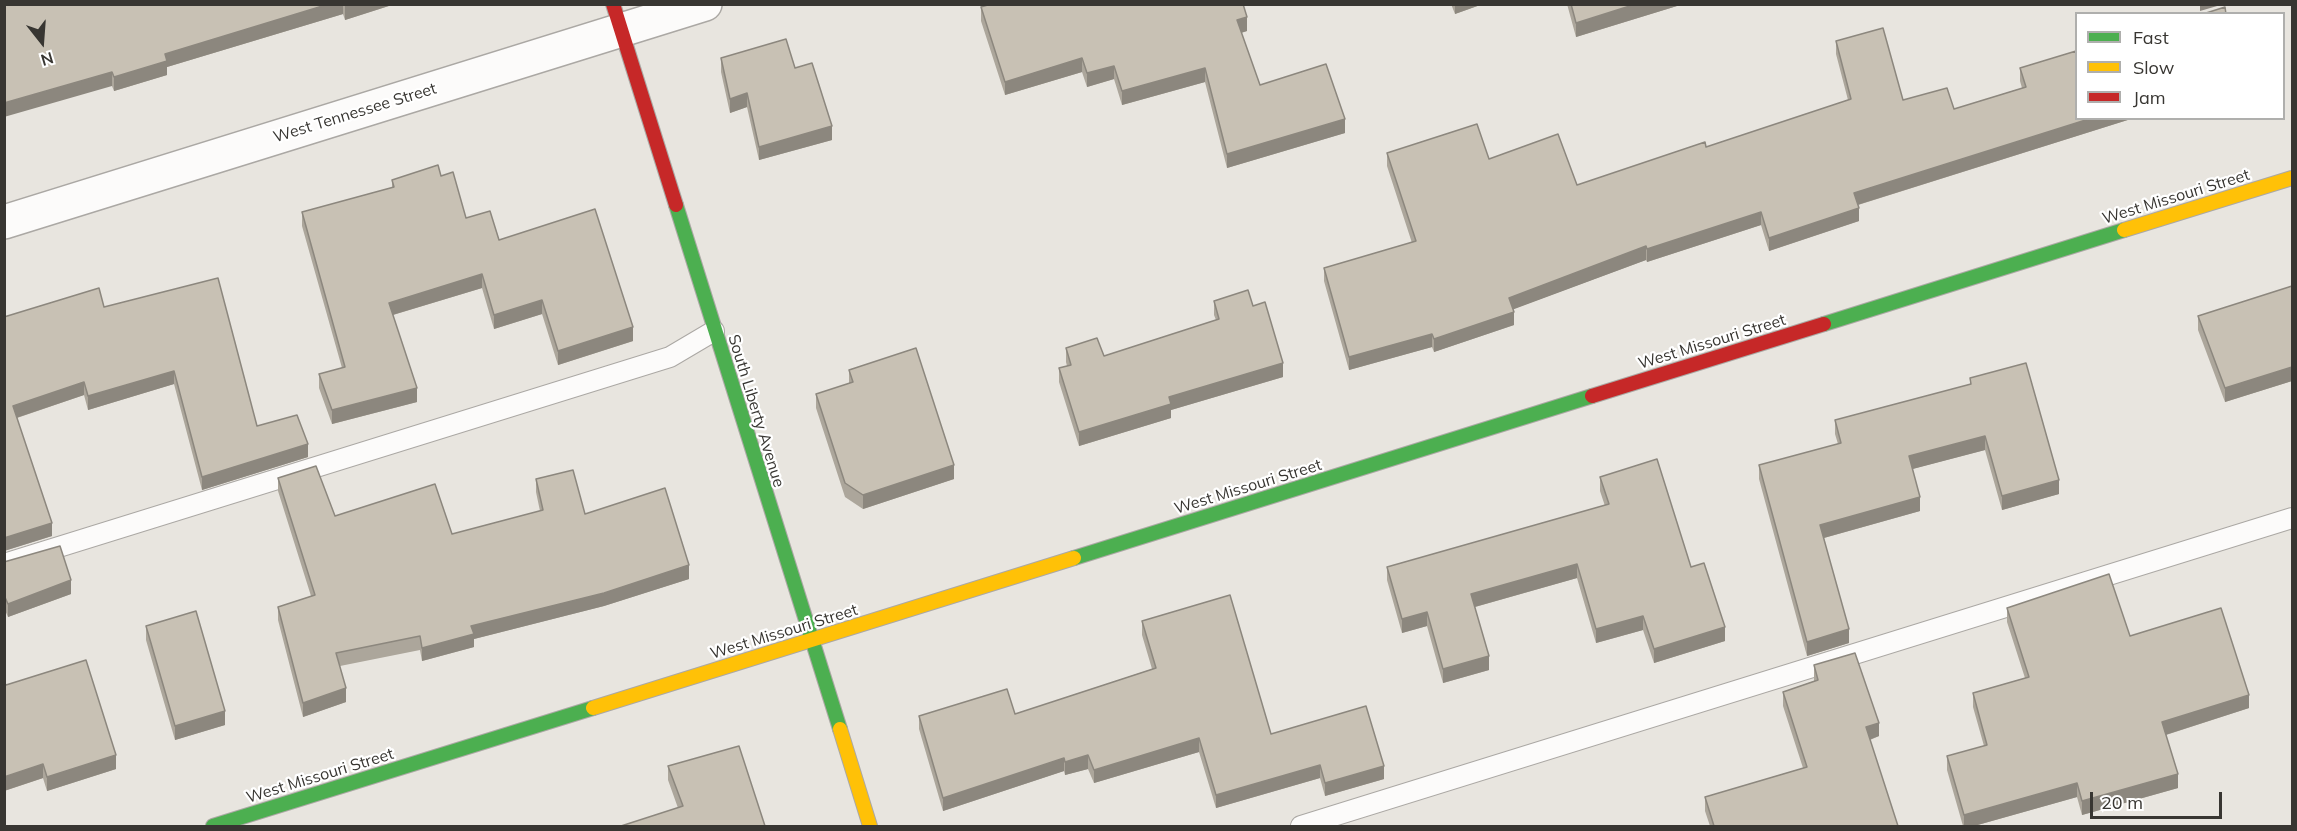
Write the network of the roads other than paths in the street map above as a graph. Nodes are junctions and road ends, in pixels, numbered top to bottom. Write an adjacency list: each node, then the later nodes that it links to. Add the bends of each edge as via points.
1 (705, 4): 2 (street, West Tennessee Street)
2 (617, 17): 4 (street, West Tennessee Street); 5 (street, South Liberty Avenue)
3 (2292, 178): 8 (street, West Missouri Street)
4 (4, 222)
5 (714, 331): 7 (lane, via 670,357); 8 (street, South Liberty Avenue)
6 (2292, 518): 11 (lane)
7 (4, 564)
8 (811, 641): 9 (street, West Missouri Street); 10 (street, South Liberty Avenue)
9 (213, 826)
10 (870, 826)
11 (1300, 826)

